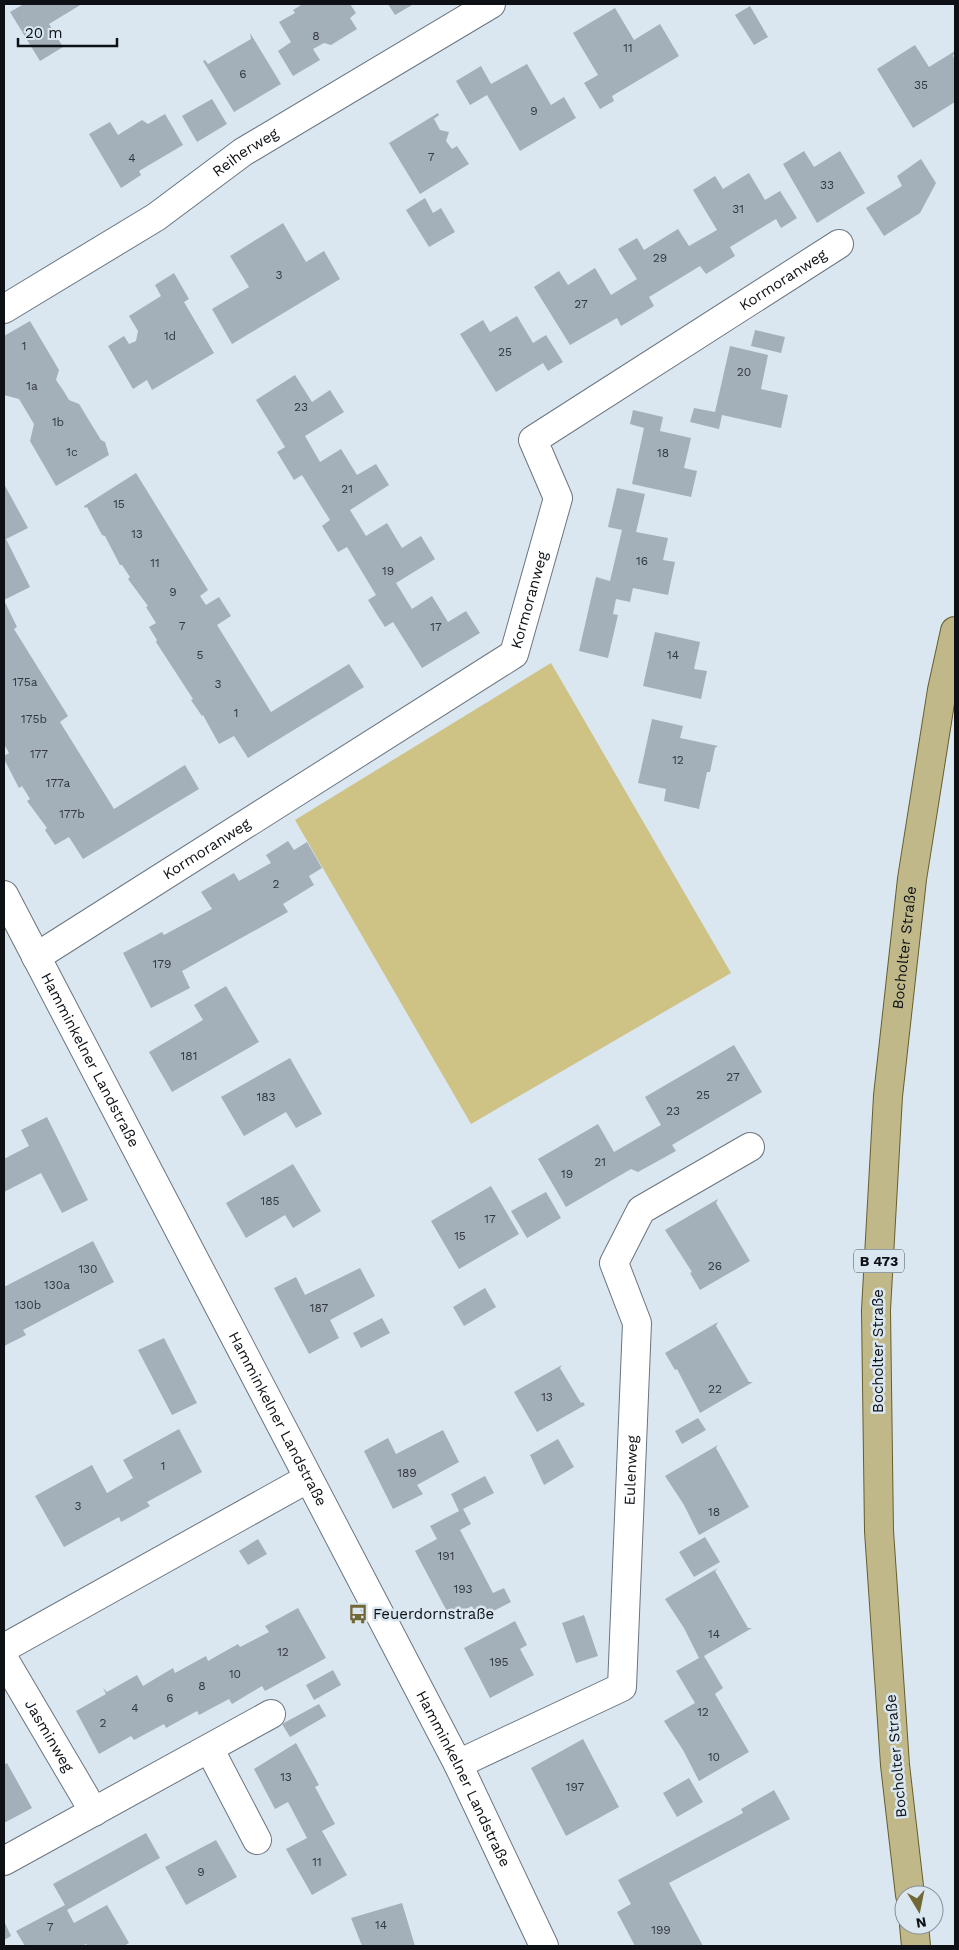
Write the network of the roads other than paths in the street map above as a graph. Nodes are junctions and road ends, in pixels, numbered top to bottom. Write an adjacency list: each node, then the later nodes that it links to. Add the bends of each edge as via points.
1 (491, 4): 3 (street, Reiherweg, via 243,152 156,217)
2 (839, 244): 6 (street, Kormoranweg, via 533,440 558,498 514,654)
3 (4, 309)
4 (955, 632): 17 (main road, Bocholter Straße / B 473, via 942,690 912,879 888,1096 876,1310 879,1531 895,1765)
5 (4, 895): 6 (street, Hamminkelner Landstraße)
6 (36, 957): 8 (street, Hamminkelner Landstraße)
7 (750, 1146): 13 (street, Eulenweg, via 641,1210 614,1263 636,1323 622,1687)
8 (307, 1479): 9 (street); 13 (street, Hamminkelner Landstraße)
9 (4, 1648)
10 (4, 1659): 14 (street, Jasminweg)
11 (271, 1714): 12 (street)
12 (210, 1750): 14 (street); 15 (street)
13 (458, 1764): 18 (street, Hamminkelner Landstraße)
14 (94, 1812): 16 (street)
15 (257, 1840)
16 (4, 1862)
17 (909, 1885)
18 (544, 1946)

